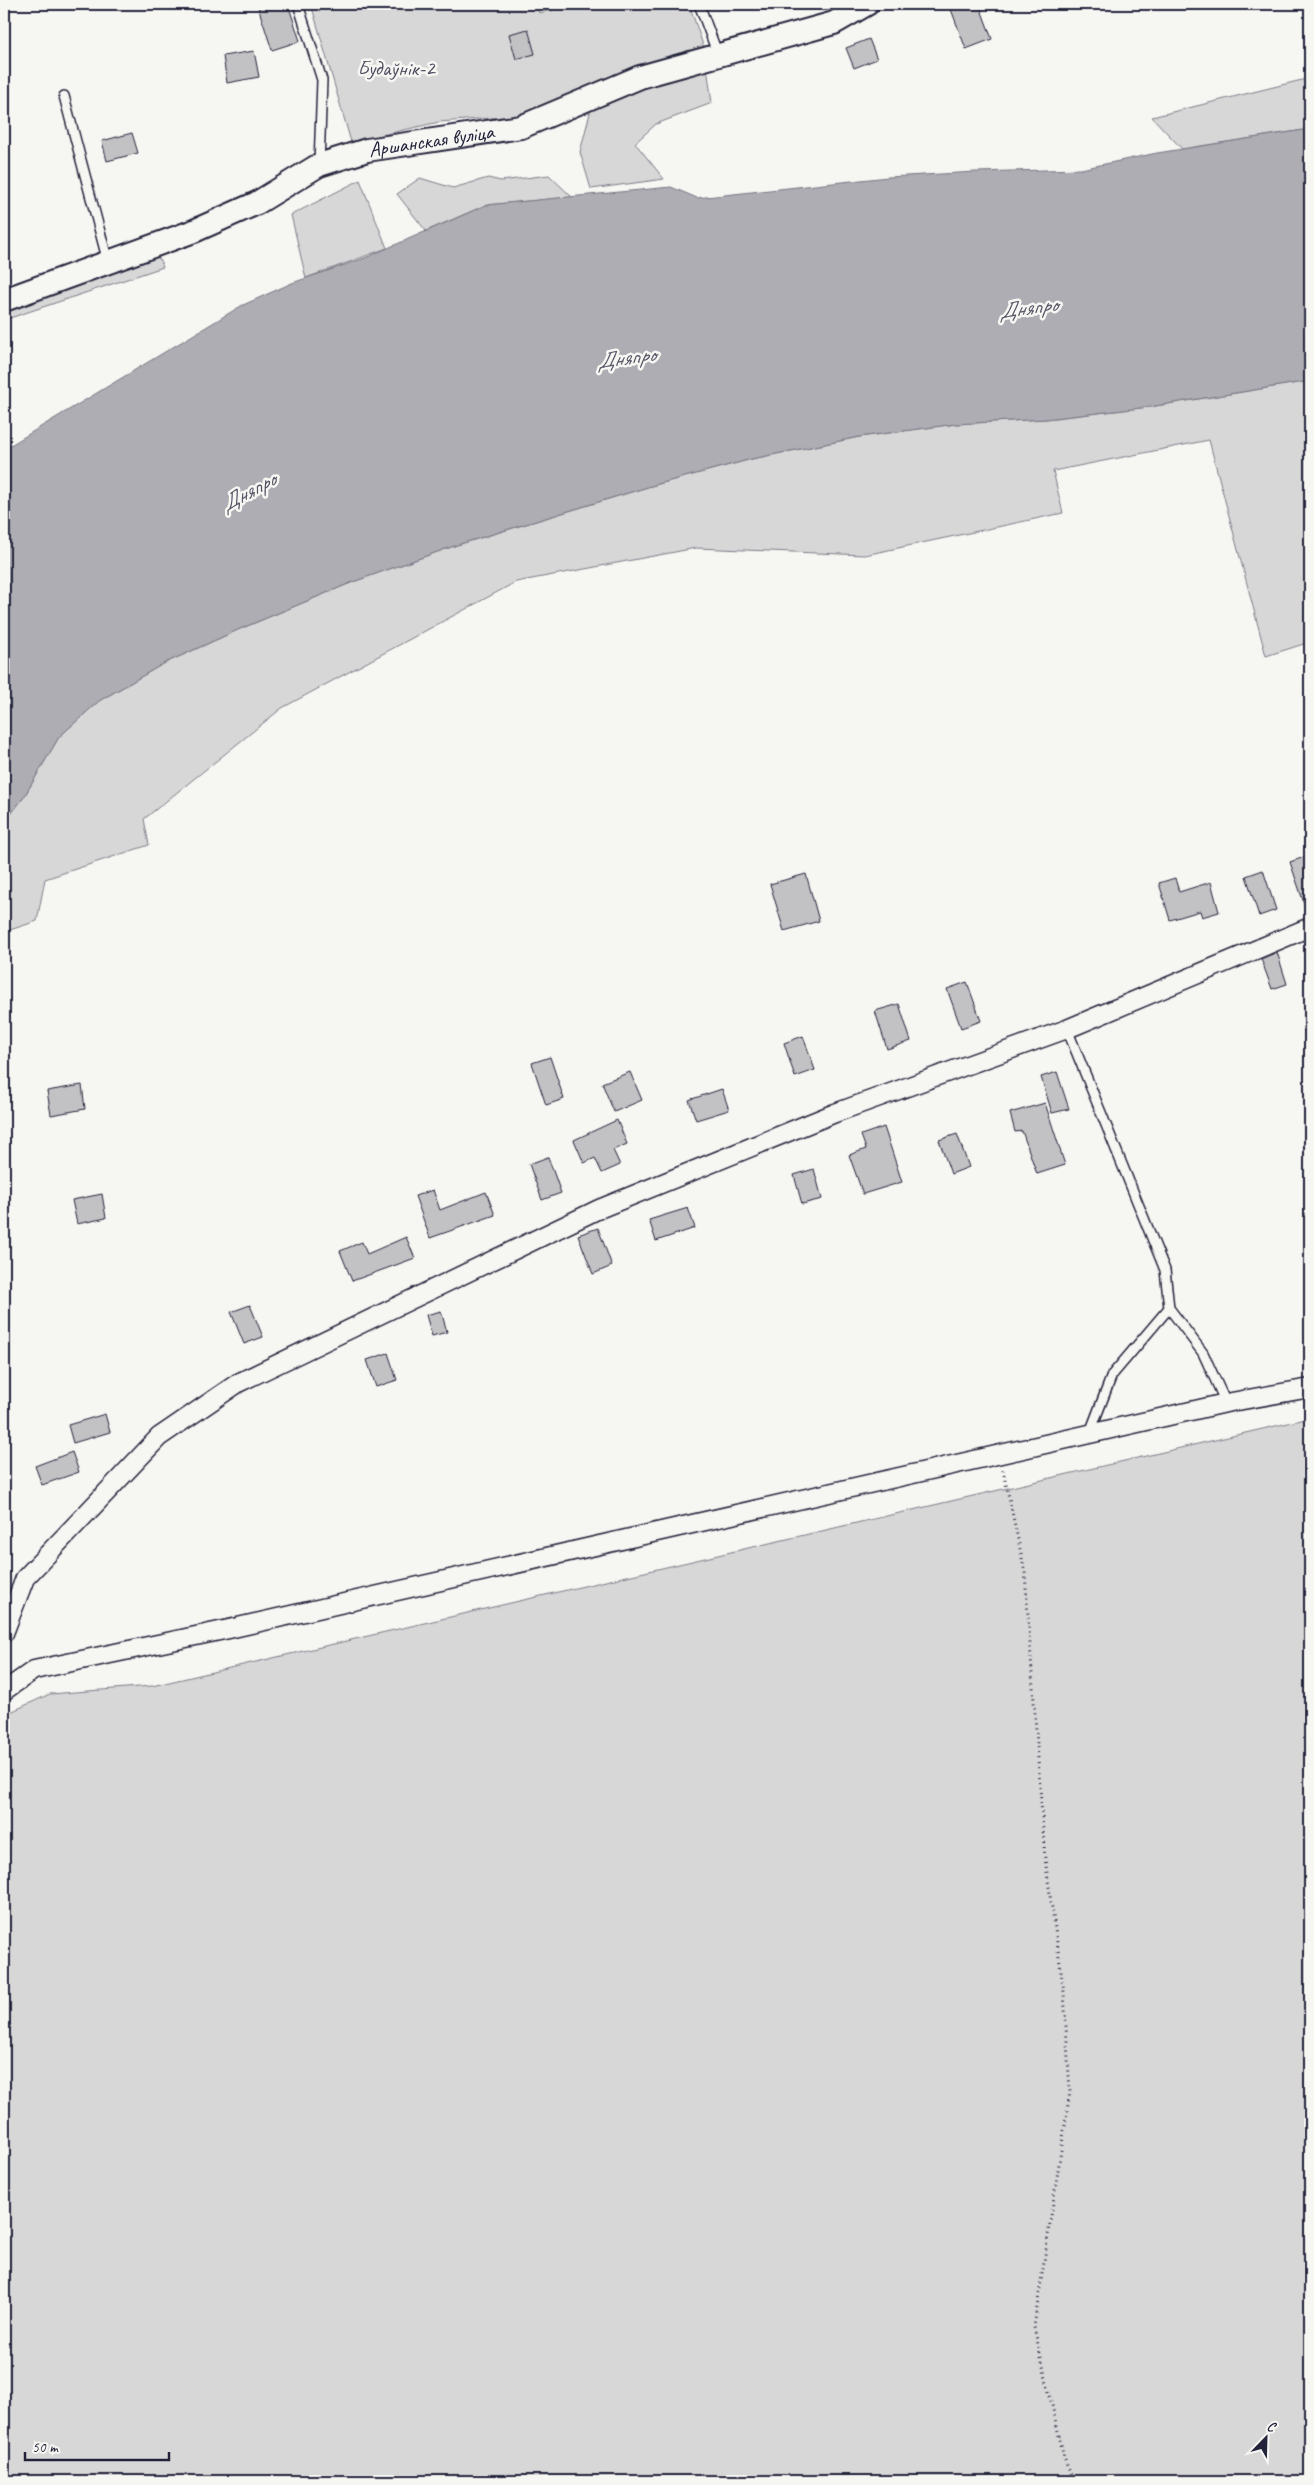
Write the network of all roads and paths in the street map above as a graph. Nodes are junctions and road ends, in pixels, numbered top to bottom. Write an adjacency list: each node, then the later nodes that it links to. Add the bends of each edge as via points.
1 (298, 4): 6 (lane, via 322,80)
2 (699, 4): 4 (lane)
3 (867, 4): 4 (street, Аршанская вуліца, via 834,23)
4 (718, 56): 6 (street, Аршанская вуліца, via 640,77 521,127 367,150)
5 (64, 96): 7 (lane)
6 (319, 165): 7 (street, Аршанская вуліца, via 257,203 194,231)
7 (108, 262): 8 (street, Аршанская вуліца)
8 (4, 300)
9 (1310, 927): 10 (street)
10 (1066, 1029): 11 (lane, via 1165,1270); 16 (street, via 835,1113 599,1209 238,1383 159,1437 25,1578)
11 (1170, 1308): 13 (lane, via 1202,1353); 14 (lane, via 1112,1375)
12 (1310, 1388): 13 (street)
13 (1226, 1403): 14 (street)
14 (1089, 1434): 15 (street)
15 (1000, 1455): 17 (street, via 239,1627 34,1670); 18 (path, via 1025,1572 1045,1859 1064,1992 1070,2092 1034,2327 1064,2458)
16 (4, 1634)
17 (4, 1691)
18 (1074, 2481)

